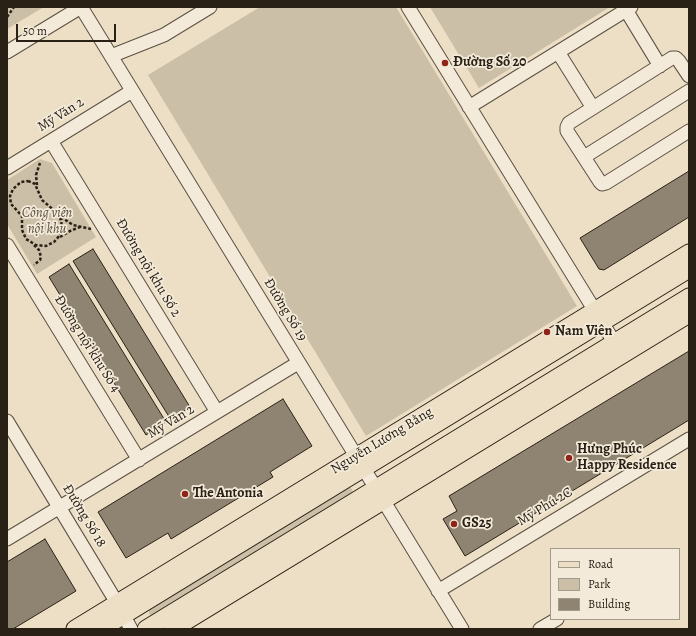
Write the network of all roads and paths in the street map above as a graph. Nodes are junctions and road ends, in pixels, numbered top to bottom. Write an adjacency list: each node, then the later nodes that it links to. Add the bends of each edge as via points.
1 (14, 7): 6 (path)
2 (81, 7): 7 (street); 9 (street, Đường Số 19)
3 (210, 7): 9 (street, via 164,35)
4 (408, 7): 14 (street)
5 (628, 9): 8 (street); 10 (street)
6 (7, 17)
7 (7, 52)
8 (558, 52): 14 (street); 15 (street)
9 (111, 56): 12 (street, Đường Số 19)
10 (660, 66): 11 (street, via 676,58); 15 (street)
11 (689, 76)
12 (132, 90): 17 (street, Mỹ Văn 2); 37 (street, Đường Số 19)
13 (689, 91): 18 (street)
14 (469, 106): 35 (street)
15 (593, 108): 18 (street, via 567,126 567,131)
16 (689, 131): 18 (street, via 602,184)
17 (51, 141): 20 (street, Mỹ Văn 2); 38 (street, Đường nội khu Số 2)
18 (584, 157)
19 (40, 163): 21 (path, via 36,175)
20 (7, 168)
21 (39, 191): 22 (path, via 35,184 24,182 17,185); 24 (path, via 42,200)
22 (11, 193): 23 (path); 28 (path, via 11,204 22,216 24,236)
23 (7, 194)
24 (59, 215): 25 (path); 27 (path, via 62,228)
25 (80, 227): 26 (path); 27 (path)
26 (94, 229)
27 (58, 239): 28 (path, via 46,246)
28 (32, 244): 31 (path, via 39,250 41,257 38,263)
29 (7, 245): 41 (street, Đường nội khu Số 4)
30 (689, 253): 35 (main road, Nguyễn Lương Bằng)
31 (30, 268)
32 (689, 269): 35 (main road, Nguyễn Lương Bằng)
33 (689, 298): 36 (main road)
34 (689, 314): 36 (main road)
35 (599, 317): 36 (street); 42 (main road, Nguyễn Lương Bằng)
36 (618, 349): 43 (main road)
37 (298, 363): 38 (street, Mỹ Văn 2); 42 (street, Đường Số 19)
38 (217, 412): 41 (street, Mỹ Văn 2)
39 (7, 421): 44 (street, Đường Số 18)
40 (689, 439): 46 (street, Mỹ Phú 2C)
41 (139, 460): 44 (street, Mỹ Văn 2)
42 (359, 462): 43 (street, Đường Số 19); 47 (main road, Nguyễn Lương Bằng)
43 (379, 495): 46 (street, Đường Số 19); 51 (main road); 52 (main road)
44 (60, 508): 45 (street, Mỹ Văn 2); 47 (street, Đường Số 18)
45 (7, 539)
46 (438, 591): 53 (street, Đường Số 19)
47 (124, 616): 49 (main road, Nguyễn Lương Bằng); 50 (main road, Nguyễn Lương Bằng)
48 (555, 620): 54 (street)
49 (75, 629)
50 (101, 629)
51 (146, 629)
52 (173, 629)
53 (462, 629)
54 (540, 629)

